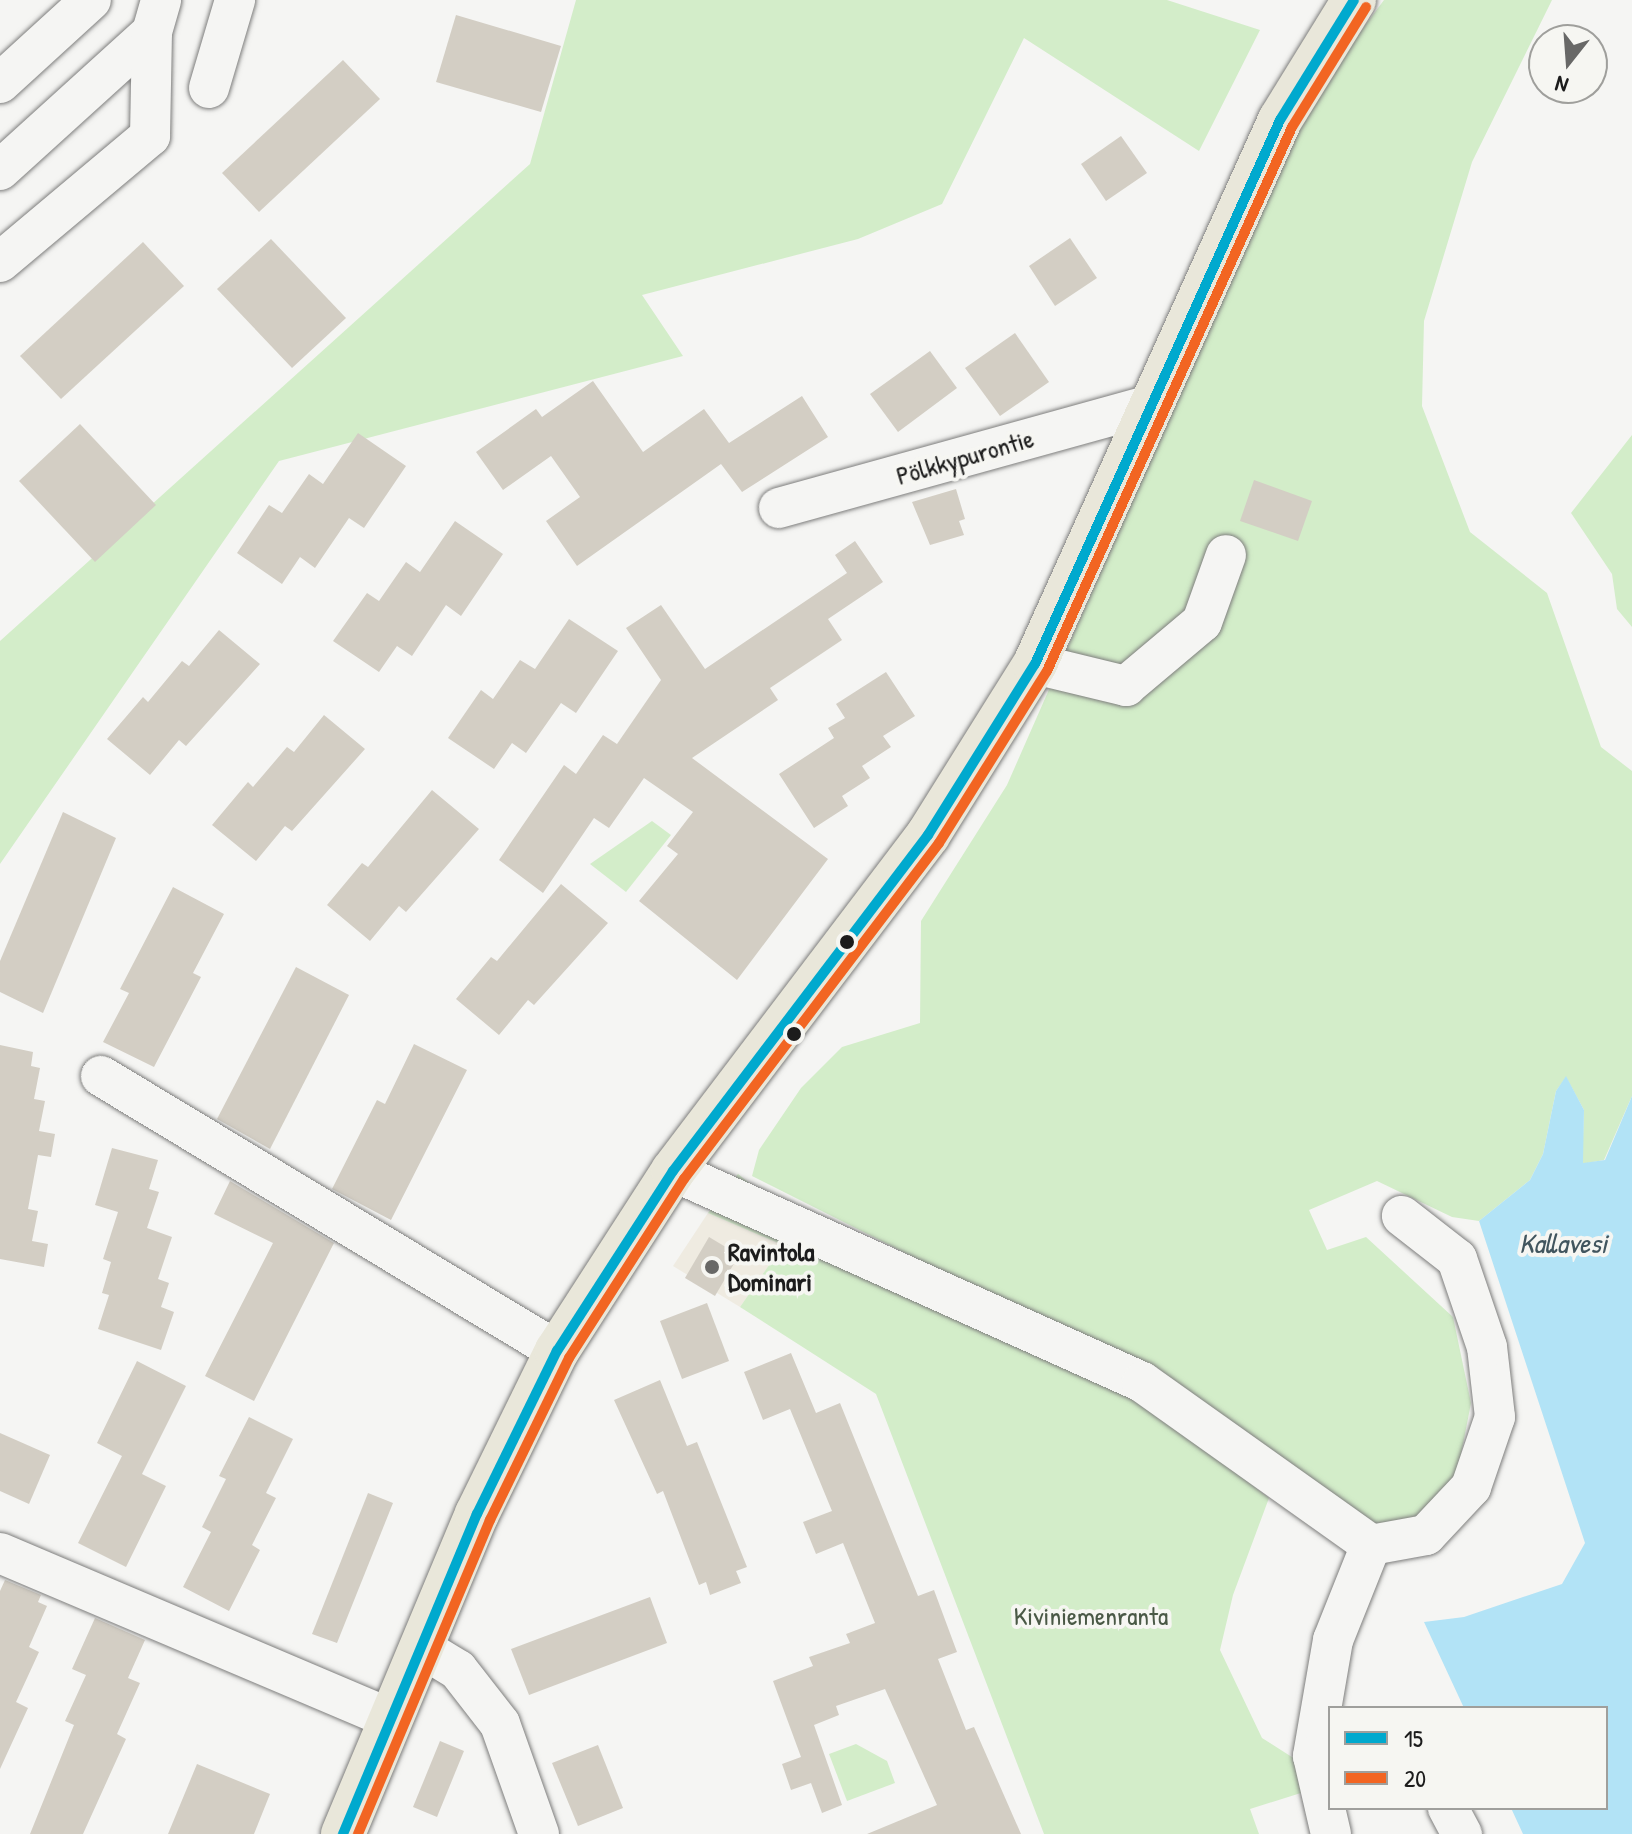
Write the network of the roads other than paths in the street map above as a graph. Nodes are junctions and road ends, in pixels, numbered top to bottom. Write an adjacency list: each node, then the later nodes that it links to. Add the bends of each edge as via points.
1 (91, 0): 5 (street)
2 (235, 0): 6 (street)
3 (1354, 0): 9 (main road, via 1280,120)
4 (157, 16): 7 (street); 8 (street, via 150,136)
5 (0, 83)
6 (209, 88)
7 (0, 170)
8 (0, 262)
9 (1151, 405): 10 (street, Pölkkypurontie); 12 (main road)
10 (779, 508)
11 (1226, 555): 12 (street, via 1202,622 1126,686)
12 (1035, 664): 14 (main road, via 928,835)
13 (101, 1076): 16 (street)
14 (673, 1171): 16 (main road); 17 (street, via 1142,1382)
15 (1402, 1216): 17 (street, via 1457,1259 1487,1347 1495,1417 1471,1487 1426,1535)
16 (557, 1351): 19 (main road, via 477,1514)
17 (1371, 1545): 21 (street, via 1333,1640 1313,1756)
18 (0, 1553): 20 (street)
19 (422, 1648): 20 (main road); 24 (street, via 458,1670 500,1724)
20 (392, 1719): 23 (main road)
21 (1328, 1802)
22 (1449, 1810): 25 (street)
23 (343, 1834)
24 (539, 1834)
25 (1462, 1834)

